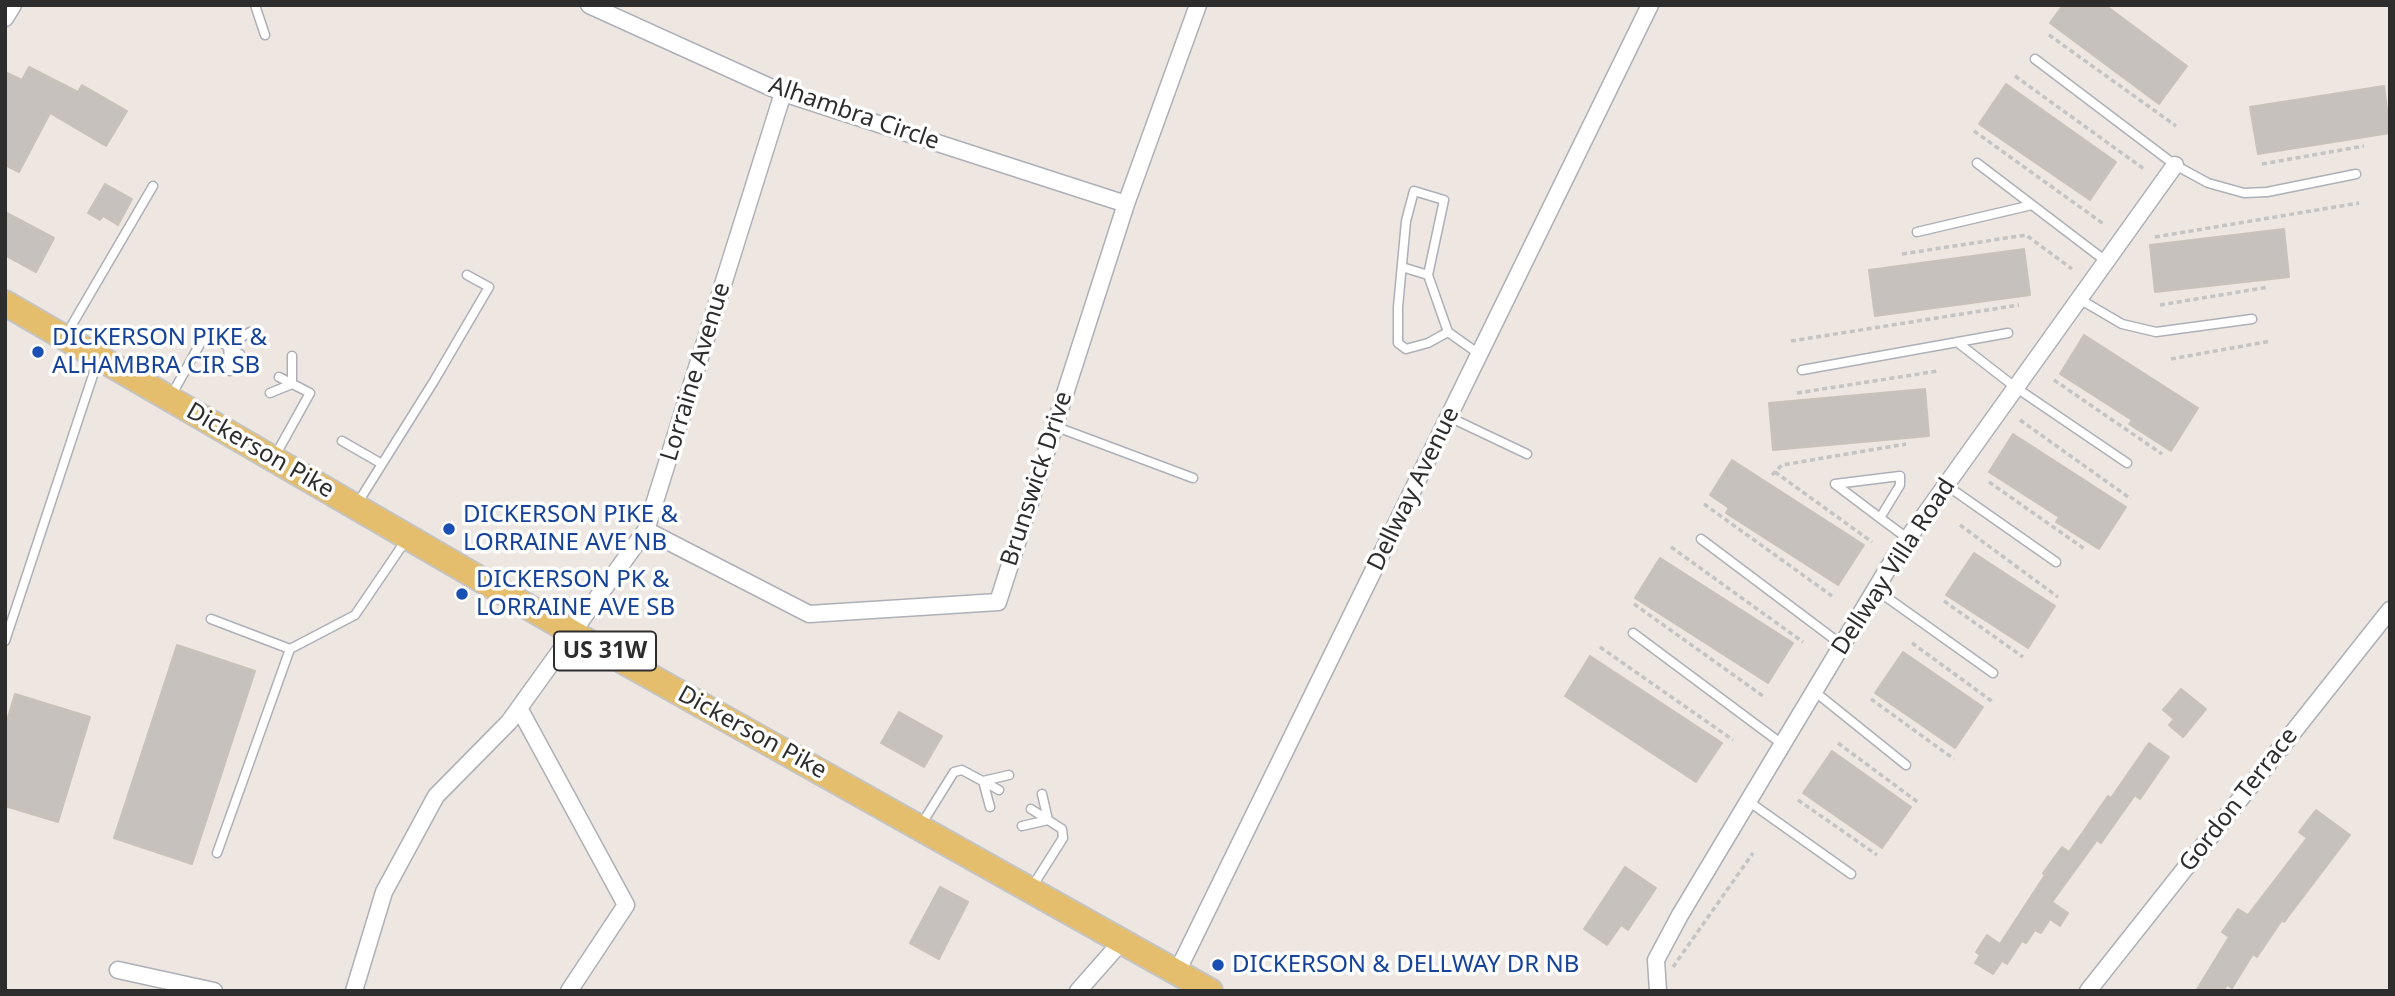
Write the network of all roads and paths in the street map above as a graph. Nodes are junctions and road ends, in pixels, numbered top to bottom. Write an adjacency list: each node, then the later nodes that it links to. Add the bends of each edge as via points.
1 (13, 5): 6 (street)
2 (255, 5): 7 (lane)
3 (589, 5): 11 (street, Alhambra Circle)
4 (1198, 5): 22 (street, Brunswick Drive)
5 (1650, 5): 48 (street, Dellway Avenue)
6 (5, 19)
7 (265, 35)
8 (2049, 35): 12 (path)
9 (2035, 59): 17 (lane)
10 (2015, 76): 18 (path)
11 (783, 93): 22 (street, Alhambra Circle); 80 (street, Lorraine Avenue)
12 (2176, 126)
13 (1974, 131): 24 (path)
14 (2364, 146): 16 (path)
15 (1977, 163): 23 (lane)
16 (2262, 164)
17 (2175, 165): 19 (lane, via 2207,183 2244,193); 28 (street, Dellway Villa Road)
18 (2144, 169)
19 (2356, 174)
20 (153, 186): 42 (lane)
21 (2359, 203): 26 (path)
22 (1126, 204): 64 (street, Brunswick Drive)
23 (2032, 205): 25 (lane); 28 (lane)
24 (2105, 225)
25 (1917, 232)
26 (2155, 237)
27 (1902, 254): 30 (path, via 2026,234)
28 (2107, 262): 34 (street, Dellway Villa Road)
29 (1402, 267): 32 (lane); 32 (lane, via 1414,191 1444,200); 40 (lane, via 1398,343 1406,349)
30 (2072, 269)
31 (467, 275): 71 (lane, via 489,287)
32 (1429, 275): 40 (lane)
33 (2269, 287): 36 (path)
34 (2081, 300): 38 (lane, via 2122,324 2156,332); 58 (street, Dellway Villa Road)
35 (5, 303): 42 (main road, Dickerson Pike / US 31W)
36 (2160, 304)
37 (2020, 305): 43 (path)
38 (2252, 319)
39 (250, 332): 46 (lane)
40 (1448, 332): 48 (lane)
41 (2008, 333): 45 (lane)
42 (64, 337): 50 (main road, Dickerson Pike / US 31W)
43 (1791, 341)
44 (2272, 341): 51 (path)
45 (1957, 342): 52 (lane); 58 (lane)
46 (228, 346): 47 (lane); 53 (lane); 61 (lane, via 206,333)
47 (240, 354)
48 (1479, 355): 62 (street, Dellway Avenue)
49 (292, 356): 57 (lane)
50 (99, 357): 61 (main road, Dickerson Pike / US 31W); 97 (lane)
51 (2171, 359)
52 (1802, 370)
53 (230, 371)
54 (1938, 371): 60 (path)
55 (279, 377): 57 (lane)
56 (2054, 380): 68 (path)
57 (292, 383): 59 (lane); 69 (lane, via 310,393)
58 (2015, 387): 70 (lane); 74 (street, Dellway Villa Road)
59 (270, 393)
60 (1797, 393)
61 (169, 398): 69 (main road, Dickerson Pike / US 31W)
62 (1449, 416): 67 (lane); 135 (street, Dellway Avenue)
63 (2020, 420): 75 (path)
64 (1054, 426): 72 (lane); 80 (street, Brunswick Drive, via 998,602 808,614)
65 (342, 441): 71 (lane)
66 (1906, 444): 84 (path, via 1782,465 1773,474)
67 (1527, 454)
68 (2162, 454)
69 (274, 459): 77 (main road, Dickerson Pike / US 31W)
70 (2127, 463)
71 (382, 464): 77 (lane)
72 (1193, 478)
73 (1989, 482): 86 (path)
74 (1946, 485): 82 (street, Dellway Villa Road); 87 (lane)
75 (2131, 499)
76 (1704, 504): 89 (path)
77 (355, 506): 81 (main road, Dickerson Pike / US 31W)
78 (1880, 518): 78 (lane, via 1844,491 1835,484 1900,476 1900,485); 82 (lane)
79 (1959, 525): 90 (path)
80 (646, 530): 95 (street, Lorraine Avenue)
81 (408, 537): 95 (main road, Dickerson Pike / US 31W); 102 (lane, via 355,615)
82 (1908, 538): 88 (street, Dellway Villa Road)
83 (1701, 539): 100 (lane)
84 (1872, 542)
85 (1671, 547): 98 (path)
86 (2086, 550)
87 (2056, 562)
88 (1875, 589): 100 (street, Dellway Villa Road); 104 (lane)
89 (1832, 596)
90 (2058, 597)
91 (1944, 601): 103 (path)
92 (1634, 604): 106 (path)
93 (2390, 610): 142 (street, Gordon Terrace)
94 (211, 619): 102 (lane)
95 (573, 633): 109 (street, Lorraine Avenue); 126 (main road, Dickerson Pike / US 31W)
96 (1633, 633): 112 (lane)
97 (5, 641)
98 (1803, 642)
99 (1912, 643): 108 (path)
100 (1842, 645): 105 (street, Dellway Villa Road)
101 (1601, 647): 110 (path)
102 (290, 649): 127 (lane)
103 (2023, 657)
104 (1993, 673)
105 (1814, 691): 112 (street, Dellway Villa Road); 114 (lane)
106 (1762, 696)
107 (1871, 699): 113 (path)
108 (1993, 702)
109 (520, 708): 137 (street, Lorraine Avenue, via 436,796 384,892); 138 (street, via 626,905)
110 (1733, 740)
111 (1838, 743): 121 (path)
112 (1783, 744): 119 (street, Dellway Villa Road)
113 (1954, 759)
114 (1906, 765)
115 (1009, 775): 116 (lane)
116 (983, 781): 117 (lane); 122 (lane); 126 (lane, via 962,770 954,772)
117 (999, 790)
118 (1042, 794): 124 (lane)
119 (1748, 800): 130 (lane); 141 (street, Dellway Villa Road, via 1656,960)
120 (1798, 800): 129 (path)
121 (1919, 803)
122 (990, 807)
123 (1031, 809): 124 (lane)
124 (1048, 820): 125 (lane); 131 (lane, via 1062,829 1063,838)
125 (1022, 825)
126 (919, 827): 131 (main road, Dickerson Pike / US 31W)
127 (217, 853)
128 (1753, 853): 133 (path)
129 (1877, 855)
130 (1851, 874)
131 (1030, 889): 132 (main road, Dickerson Pike / US 31W)
132 (1122, 941): 135 (main road, Dickerson Pike / US 31W); 139 (street)
133 (1673, 967)
134 (118, 970): 136 (street)
135 (1177, 972): 140 (main road, Dickerson Pike / US 31W)
136 (214, 991)
137 (354, 991)
138 (569, 991)
139 (1078, 991)
140 (1210, 991)
141 (1658, 991)
142 (2088, 991)

